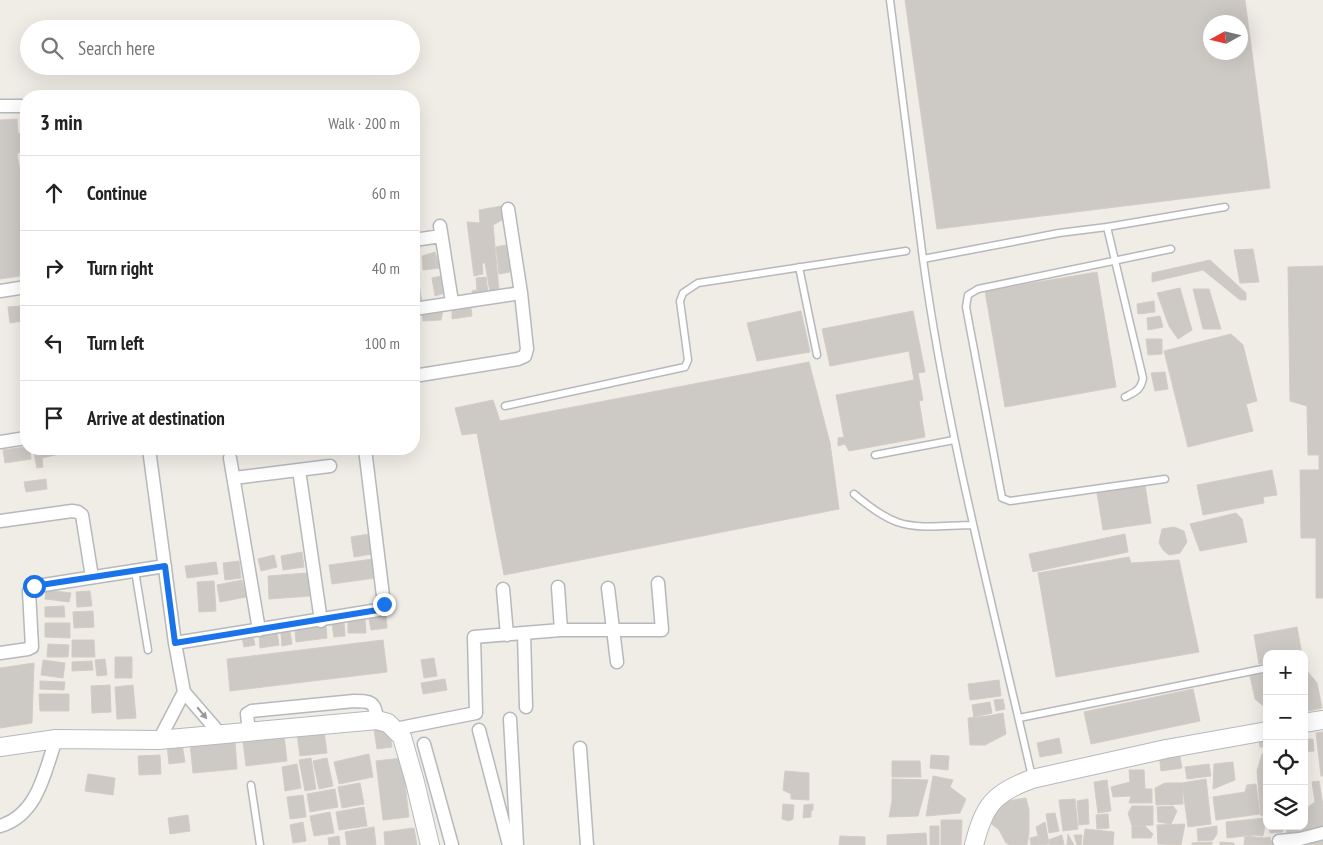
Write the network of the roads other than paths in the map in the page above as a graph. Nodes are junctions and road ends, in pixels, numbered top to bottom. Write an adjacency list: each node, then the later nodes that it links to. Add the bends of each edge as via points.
1 (890, 0): 10 (lane, via 919,219 919,249)
2 (0, 106): 3 (street)
3 (20, 106)
4 (1225, 207): 6 (lane)
5 (508, 209): 15 (street)
6 (1107, 227): 10 (lane); 11 (lane)
7 (420, 238): 16 (street, via 440,231)
8 (1171, 249): 11 (lane)
9 (906, 251): 12 (lane)
10 (923, 259): 23 (lane)
11 (1115, 262): 20 (lane, via 1144,378 1142,386); 32 (lane, via 978,289 968,295 966,307 1002,498 1010,501)
12 (800, 267): 18 (lane); 21 (lane, via 698,282 683,294 680,302 688,360 685,367)
13 (20, 288): 14 (street)
14 (0, 291)
15 (521, 293): 16 (street); 19 (street, via 525,356)
16 (452, 302): 17 (street)
17 (420, 308)
18 (817, 355)
19 (420, 375)
20 (1125, 397)
21 (505, 406)
22 (20, 439): 24 (street)
23 (954, 440): 27 (lane); 35 (lane)
24 (0, 442)
25 (150, 455): 36 (street)
26 (366, 455): 43 (street, via 384,604 378,610)
27 (875, 455)
28 (230, 458): 31 (street)
29 (330, 466): 30 (street)
30 (299, 470): 31 (street); 43 (street)
31 (234, 478): 44 (street)
32 (1165, 479)
33 (854, 494): 35 (lane, via 897,522 922,526)
34 (0, 521): 38 (street, via 78,512 82,516)
35 (972, 524): 56 (lane)
36 (165, 566): 37 (street); 49 (street)
37 (136, 571): 38 (street); 50 (lane)
38 (92, 577): 51 (street, via 31,587 32,647)
39 (658, 583): 46 (street, via 662,630)
40 (558, 587): 45 (street)
41 (608, 588): 46 (street)
42 (503, 590): 48 (street)
43 (321, 621): 44 (street)
44 (259, 630): 49 (street)
45 (561, 630): 46 (street); 47 (street)
46 (613, 631): 52 (street)
47 (524, 633): 48 (street); 55 (street)
48 (507, 635): 60 (street, via 474,637 476,713)
49 (175, 643): 54 (street)
50 (148, 650)
51 (0, 654)
52 (617, 662)
53 (1263, 669): 56 (lane)
54 (184, 692): 63 (street, one-way to 63); 65 (street)
55 (526, 707)
56 (1019, 718): 69 (lane)
57 (510, 719): 78 (street)
58 (1323, 720): 59 (street)
59 (1308, 723)
60 (395, 729): 63 (street, via 377,720); 75 (street, via 402,737)
61 (479, 730): 77 (street)
62 (1263, 732): 69 (street, via 1166,749)
63 (220, 735): 65 (street)
64 (56, 739): 65 (street); 67 (street); 71 (street, via 37,797 25,811)
65 (159, 740)
66 (424, 744): 76 (street)
67 (0, 747)
68 (580, 748): 79 (street)
69 (1032, 779): 80 (street, via 1001,794 988,806)
70 (251, 785): 74 (lane)
71 (0, 826)
72 (1323, 833): 73 (street)
73 (1279, 841)
74 (260, 845)
75 (430, 845)
76 (452, 845)
77 (509, 845)
78 (517, 845)
79 (587, 845)
80 (974, 845)

